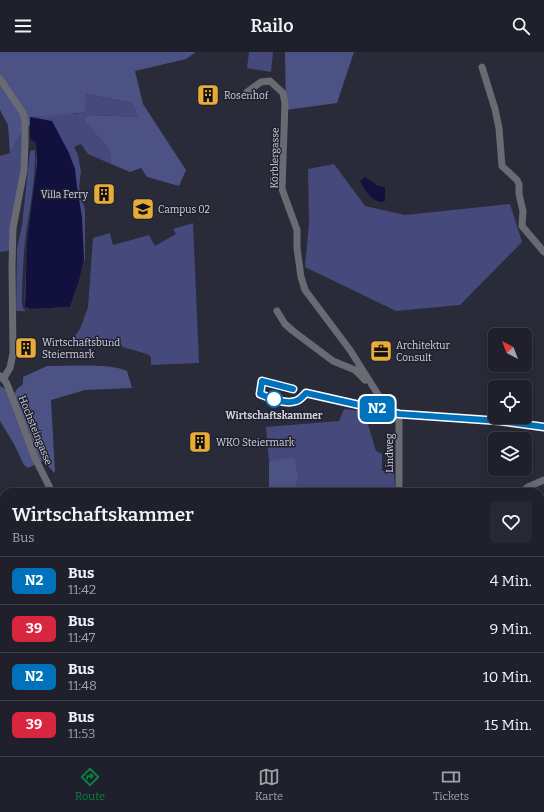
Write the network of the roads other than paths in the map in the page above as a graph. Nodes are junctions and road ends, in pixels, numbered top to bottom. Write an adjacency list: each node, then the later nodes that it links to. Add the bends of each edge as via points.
1 (482, 67): 4 (street, via 496,115 502,166 519,184 523,211 522,226)
2 (0, 79): 6 (street, via 23,113 25,121 24,170 13,228 13,353 10,368)
3 (247, 92): 7 (street, Körblergasse, via 261,82 270,81 282,93 285,120 282,189 297,230 301,277 306,290 350,350)
4 (544, 252)
5 (277, 311): 7 (street, Körblergasse, via 293,331 333,361 355,370)
6 (1, 378): 13 (street, Hochsteingasse, via 9,389 35,458)
7 (372, 387): 9 (street, Körblergasse)
8 (306, 393): 9 (street)
9 (389, 412): 10 (street)
10 (399, 414): 11 (street, via 500,421); 14 (street, Lindweg)
11 (544, 427)
12 (544, 480): 15 (street)
13 (50, 488)
14 (399, 488)
15 (527, 488)

